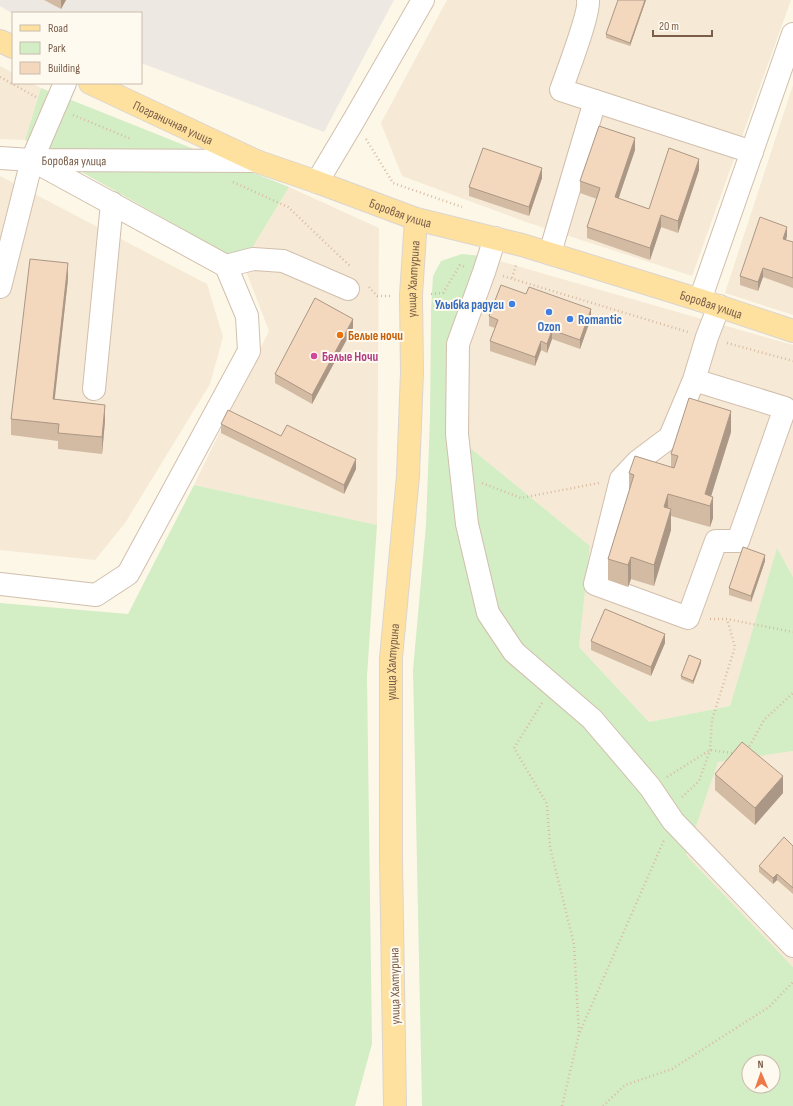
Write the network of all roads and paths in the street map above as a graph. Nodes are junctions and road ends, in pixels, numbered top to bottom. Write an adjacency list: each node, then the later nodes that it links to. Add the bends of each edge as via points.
1 (423, 0): 13 (street)
2 (588, 0): 11 (street, via 585,20 561,90)
3 (792, 37): 15 (street)
4 (0, 41): 5 (main road)
5 (12, 47)
6 (0, 77): 7 (path)
7 (12, 84)
8 (12, 84): 12 (path)
9 (65, 84): 12 (street)
10 (92, 84): 18 (main road, Пограничная улица)
11 (595, 101): 15 (street); 25 (street)
12 (54, 108): 14 (path); 17 (street)
13 (354, 120): 20 (street); 22 (path, via 393,183)
14 (132, 139)
15 (752, 152): 32 (street)
16 (0, 158): 17 (street, Боровая улица)
17 (32, 160): 18 (street, Боровая улица); 21 (street); 29 (street)
18 (256, 161): 20 (main road, Боровая улица)
19 (232, 182): 28 (path, via 288,207)
20 (317, 182): 23 (main road, Боровая улица)
21 (112, 203): 26 (street); 37 (street)
22 (467, 209)
23 (416, 219): 24 (main road, Боровая улица); 31 (main road, улица Халтурина)
24 (495, 238): 25 (main road, Боровая улица); 39 (street, via 458,344 457,434)
25 (550, 253): 32 (main road, Боровая улица)
26 (226, 266): 28 (street, via 253,259 283,261); 40 (street, via 247,316 249,351 128,574 96,595)
27 (512, 278): 34 (path)
28 (356, 281): 31 (path, via 377,296)
29 (0, 287)
30 (443, 293): 31 (path)
31 (411, 295): 54 (main road, улица Халтурина, via 412,372 408,476 391,658)
32 (710, 303): 33 (main road, Боровая улица); 34 (street)
33 (793, 331)
34 (707, 337): 35 (path); 36 (street)
35 (793, 361)
36 (694, 380): 38 (street, via 670,437 638,461); 41 (street, via 785,408 738,541 716,541)
37 (94, 389)
38 (621, 479): 39 (path, via 521,498 484,484); 41 (street, via 595,584)
39 (462, 483): 44 (street, via 467,524 488,613 514,652)
40 (0, 584)
41 (688, 618): 42 (path)
42 (727, 619): 43 (path); 47 (path, via 735,647 712,720)
43 (793, 632)
44 (548, 681): 49 (street, via 592,719); 53 (path, via 541,706 514,748 547,804 550,847 574,944)
45 (793, 693): 46 (path, via 764,720 749,747)
46 (743, 749)
47 (710, 750): 48 (path, via 732,753); 49 (path); 50 (path, via 699,781)
48 (738, 751)
49 (650, 787): 50 (street)
50 (670, 816): 51 (street); 53 (path)
51 (793, 946)
52 (793, 982): 58 (path, via 769,1007 672,1069 624,1085)
53 (579, 1034): 57 (path)
54 (395, 1062): 55 (main road); 56 (main road, улица Халтурина)
55 (382, 1106)
56 (395, 1106)
57 (562, 1106)
58 (603, 1106)

